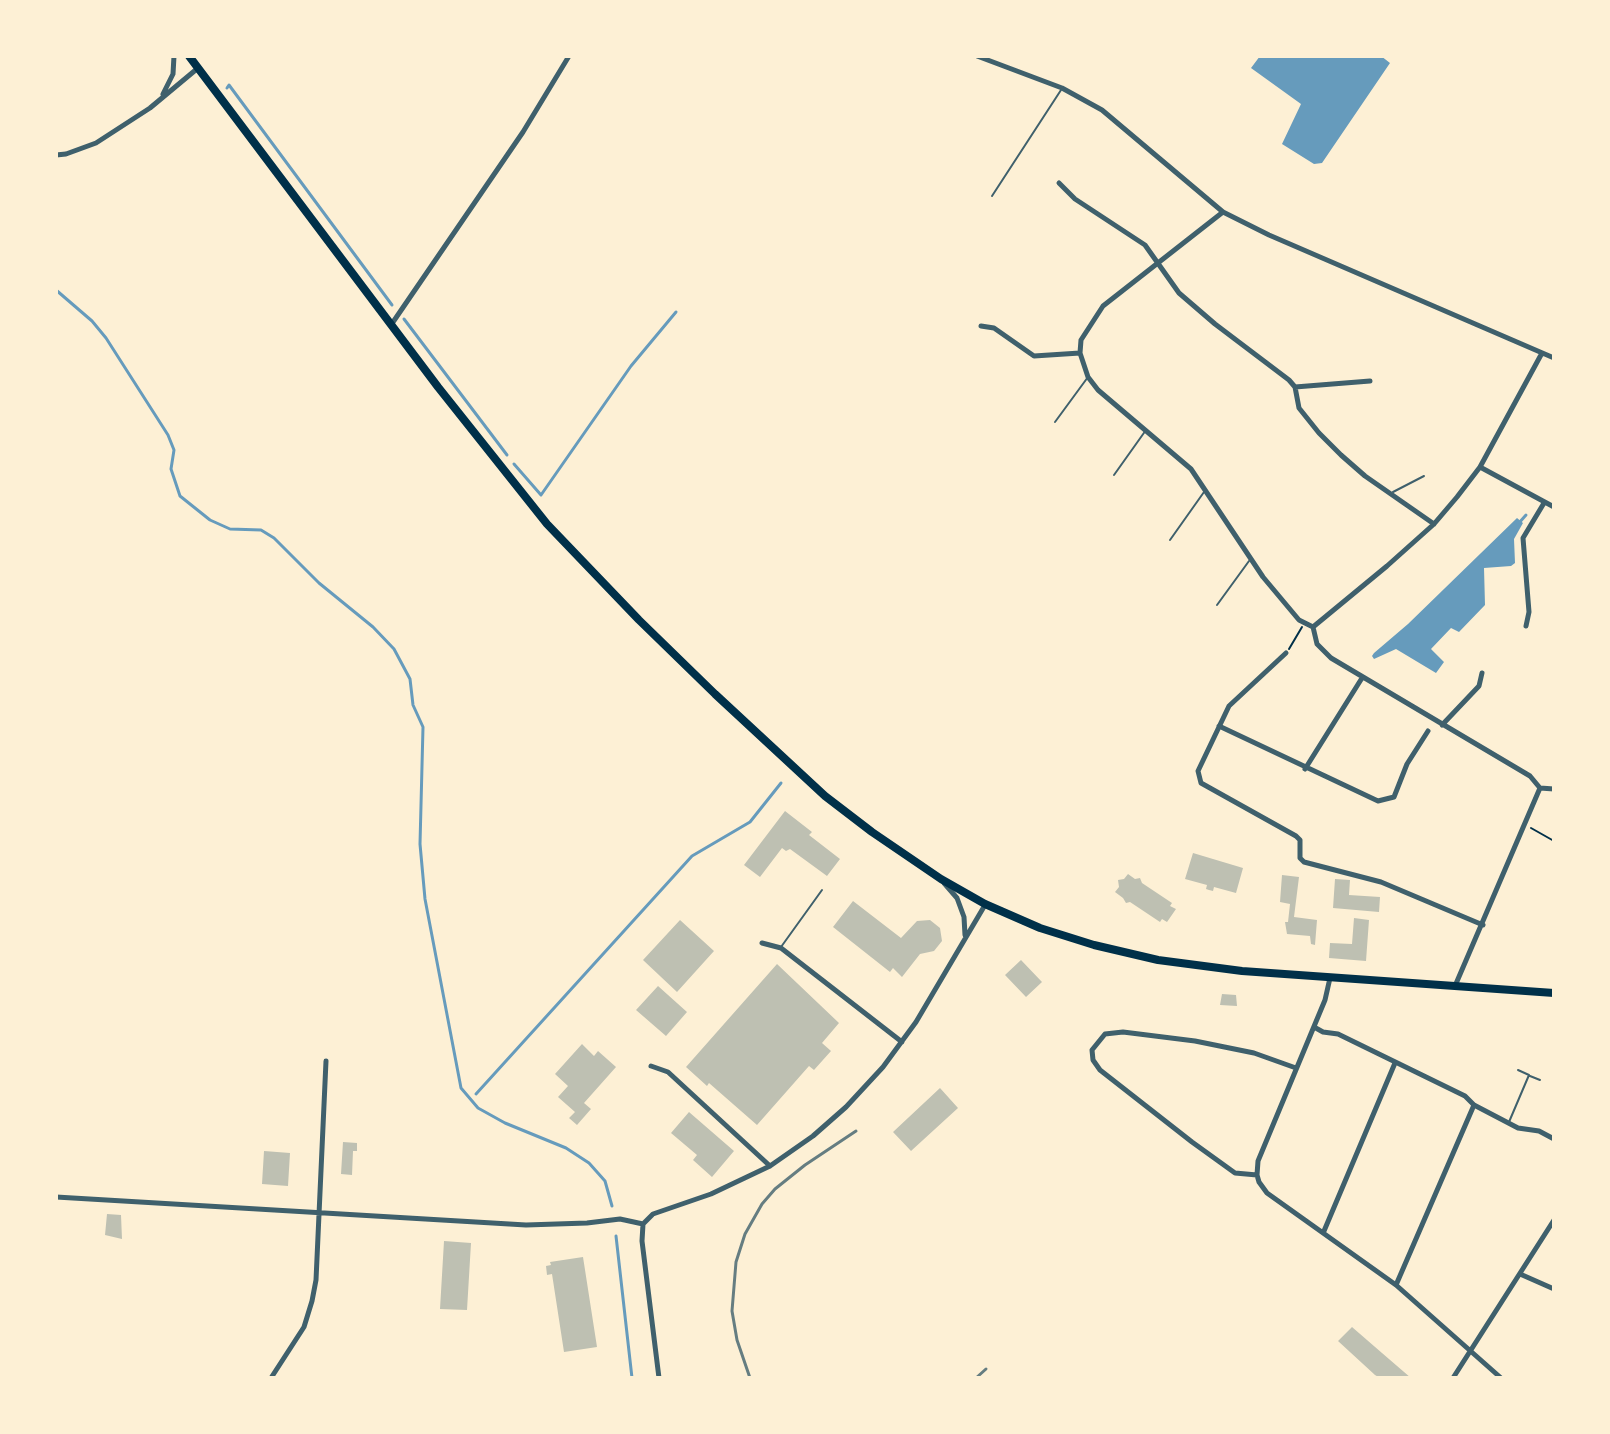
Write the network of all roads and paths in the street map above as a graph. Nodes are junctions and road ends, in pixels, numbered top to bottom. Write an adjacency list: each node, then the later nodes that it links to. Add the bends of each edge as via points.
1 (174, 56): 7 (street, via 173,74)
2 (189, 56): 5 (main road)
3 (569, 56): 13 (street)
4 (977, 56): 6 (street)
5 (198, 68): 7 (street); 13 (main road)
6 (1062, 88): 10 (lane); 11 (street, via 1102,110)
7 (161, 98): 8 (street, via 96,143)
8 (56, 155)
9 (1059, 183): 12 (street, via 1145,245)
10 (992, 196)
11 (1223, 212): 12 (street); 16 (street)
12 (1158, 265): 15 (street, via 1103,306 1083,335); 20 (street, via 1179,293)
13 (391, 325): 48 (main road, via 547,524 639,620 825,796)
14 (981, 326): 15 (street, via 994,328 1034,356)
15 (1080, 353): 18 (street)
16 (1542, 353): 17 (street); 23 (street)
17 (1554, 358)
18 (1088, 377): 21 (lane); 22 (street)
19 (1370, 381): 20 (street)
20 (1295, 387): 27 (street, via 1299,408 1319,433)
21 (1055, 422)
22 (1146, 430): 24 (lane); 26 (street)
23 (1480, 467): 28 (street); 30 (street)
24 (1114, 475)
25 (1424, 476): 27 (lane)
26 (1206, 489): 31 (lane); 32 (street)
27 (1391, 494): 30 (street)
28 (1544, 503): 29 (street); 35 (street, via 1523,538)
29 (1554, 507)
30 (1434, 524): 36 (street)
31 (1170, 540)
32 (1251, 558): 33 (lane); 34 (street)
33 (1217, 605)
34 (1303, 623): 36 (street); 37 (path)
35 (1526, 626)
36 (1313, 627): 39 (street, via 1320,649)
37 (1286, 653): 41 (street, via 1229,706)
38 (1482, 673): 40 (street, via 1479,686)
39 (1362, 678): 40 (street); 43 (street)
40 (1442, 725): 44 (street, via 1530,776)
41 (1219, 726): 43 (street); 51 (street, via 1198,771 1201,783 1296,836 1304,862 1381,882)
42 (1428, 731): 43 (street, via 1394,797 1378,801)
43 (1305, 769)
44 (1540, 788): 45 (street); 46 (street)
45 (1554, 789)
46 (1524, 823): 47 (path); 51 (street)
47 (1554, 841)
48 (941, 879): 50 (main road); 52 (street, via 957,898)
49 (822, 890): 54 (lane)
50 (985, 904): 52 (street); 55 (main road, via 1067,937 1158,960)
51 (1483, 925): 56 (street)
52 (965, 936): 59 (street)
53 (762, 943): 54 (street)
54 (781, 948): 59 (street)
55 (1330, 978): 56 (main road); 58 (street)
56 (1454, 987): 57 (main road)
57 (1554, 993)
58 (1314, 1027): 61 (street); 63 (street)
59 (902, 1042): 70 (street, via 846,1107)
60 (326, 1061): 73 (street)
61 (1395, 1062): 67 (street); 76 (street)
62 (651, 1066): 70 (street, via 668,1072)
63 (1296, 1068): 71 (street); 71 (street, via 1254,1053 1123,1032 1105,1034 1092,1050 1100,1070 1182,1134 1235,1173)
64 (1518, 1070): 65 (lane)
65 (1529, 1075): 66 (lane); 68 (lane)
66 (1540, 1080)
67 (1474, 1105): 68 (street); 78 (street)
68 (1508, 1123): 69 (street)
69 (1554, 1139)
70 (770, 1166): 75 (street, via 653,1214)
71 (1257, 1175): 76 (street, via 1267,1193)
72 (56, 1197): 73 (street)
73 (319, 1213): 75 (street, via 526,1225 620,1219); 81 (street, via 312,1301 304,1327)
74 (1554, 1220): 77 (street)
75 (643, 1224): 82 (street)
76 (1324, 1231): 78 (street)
77 (1520, 1274): 79 (street); 80 (street)
78 (1396, 1285): 80 (street)
79 (1554, 1289)
80 (1471, 1351): 83 (street); 84 (street)
81 (271, 1378)
82 (659, 1378)
83 (1453, 1378)
84 (1501, 1378)

